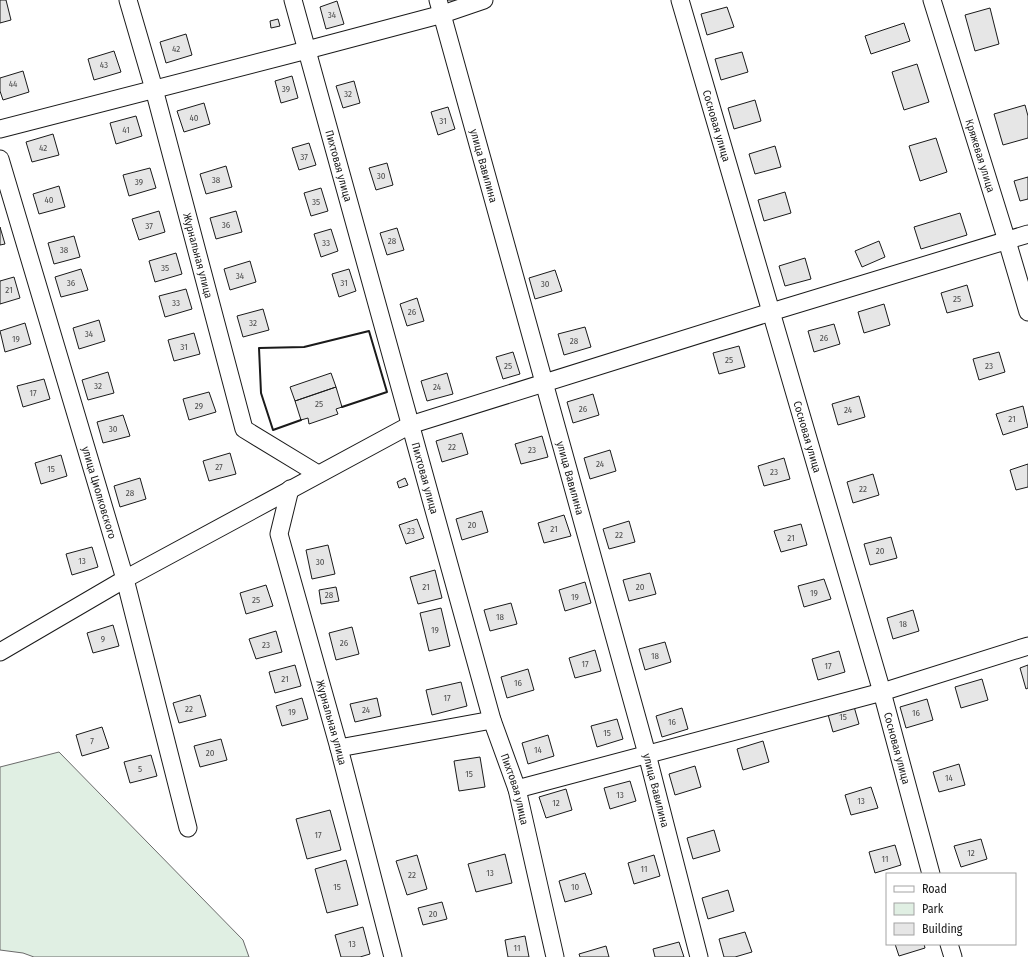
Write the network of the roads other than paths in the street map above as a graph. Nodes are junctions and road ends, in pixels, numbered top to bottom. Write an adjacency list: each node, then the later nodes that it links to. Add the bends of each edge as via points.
1 (128, 0): 8 (street, Журнальная улица)
2 (293, 0): 7 (street, Пихтовая улица)
3 (484, 0): 6 (street)
4 (680, 0): 13 (street, Сосновая улица)
5 (932, 0): 12 (street, Кряжевая улица)
6 (440, 7): 7 (street); 15 (street, улица Вавилина)
7 (307, 50): 8 (street); 16 (street, Пихтовая улица)
8 (154, 89): 9 (street); 17 (street, Журнальная улица, via 244,429)
9 (0, 129)
10 (0, 159): 19 (street, улица Циолковского)
11 (1028, 234): 12 (street)
12 (1007, 241): 13 (street); 14 (street, Кряжевая улица)
13 (771, 312): 15 (street); 22 (street, Сосновая улица)
14 (1028, 312)
15 (545, 382): 16 (street); 25 (street, улица Вавилина)
16 (410, 425): 17 (street); 23 (street, Пихтовая улица)
17 (318, 474): 18 (street)
18 (290, 489): 19 (street); 24 (street, Журнальная улица, via 279,534)
19 (124, 579): 21 (street); 27 (street, улица Циолковского)
20 (1028, 646): 22 (street)
21 (0, 652)
22 (882, 692): 25 (street); 28 (street, Сосновая улица)
23 (492, 720): 24 (street); 26 (street, Пихтовая улица)
24 (339, 748): 30 (street, Журнальная улица)
25 (647, 754): 26 (street); 32 (street, улица Вавилина)
26 (517, 789): 31 (street, Пихтовая улица)
27 (188, 828)
28 (931, 873)
29 (949, 945): 33 (street)
30 (393, 957)
31 (554, 957)
32 (699, 957)
33 (953, 957)

